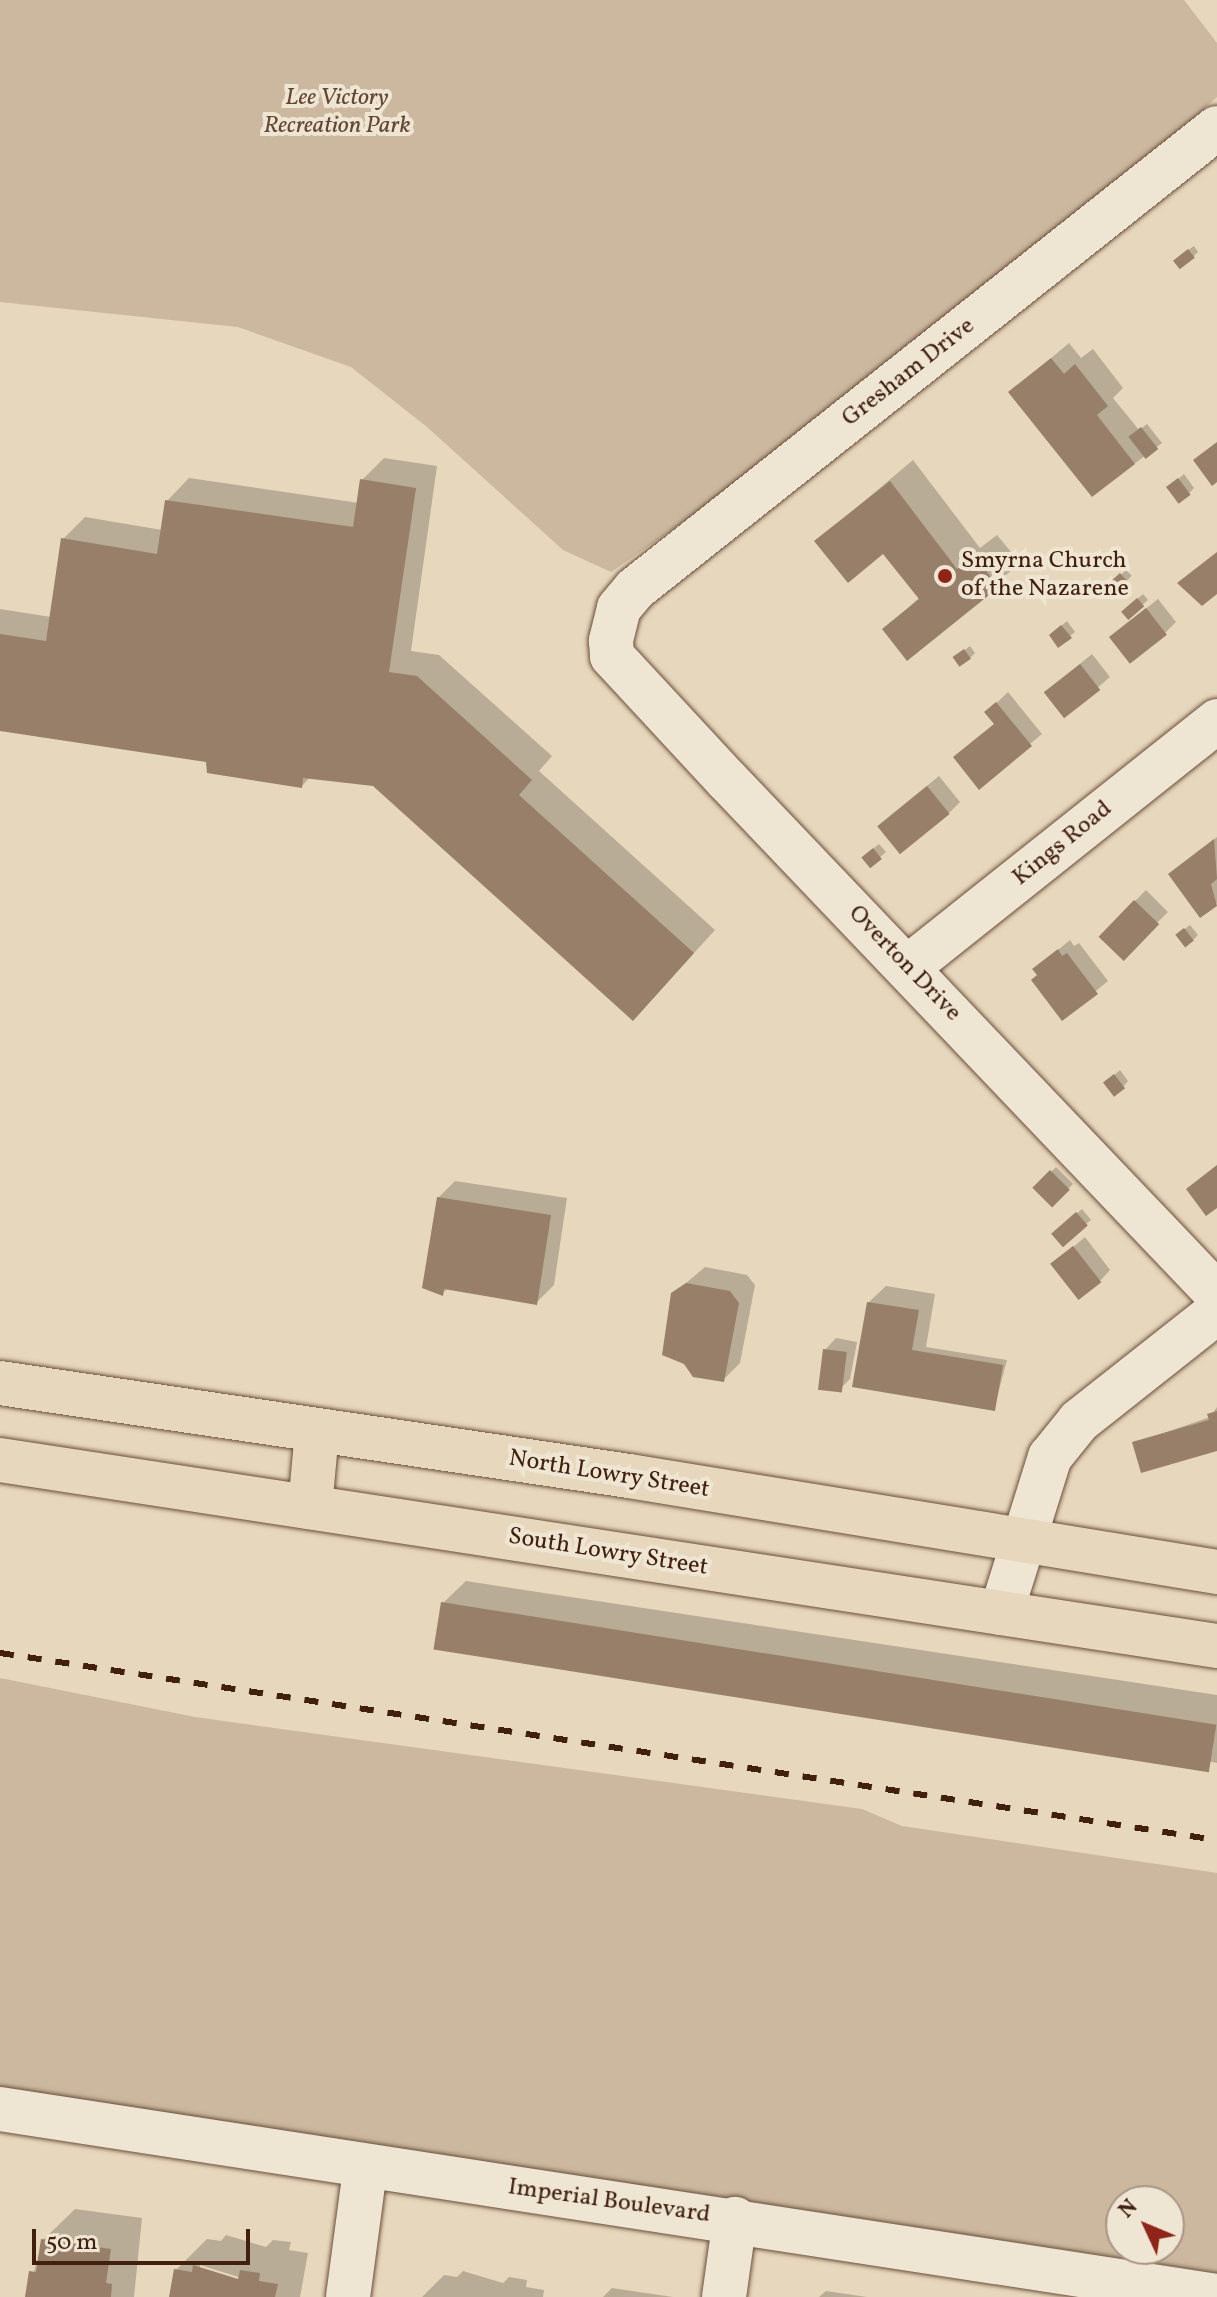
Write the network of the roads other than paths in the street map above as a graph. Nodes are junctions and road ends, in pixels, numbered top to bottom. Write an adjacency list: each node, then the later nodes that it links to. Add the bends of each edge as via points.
1 (1217, 128): 2 (street, Gresham Drive, via 666,563 635,589)
2 (611, 626): 4 (street, Overton Drive, via 612,656)
3 (1217, 721): 4 (street, Kings Road)
4 (908, 967): 5 (street, Overton Drive)
5 (1217, 1294)
6 (1217, 1312): 11 (street, via 1062,1440 1050,1457)
7 (0, 1383): 8 (main road, North Lowry Street)
8 (317, 1431): 10 (main road); 11 (main road, North Lowry Street)
9 (0, 1460): 10 (main road, South Lowry Street)
10 (310, 1507): 13 (main road, South Lowry Street)
11 (1025, 1540): 12 (main road, North Lowry Street); 13 (street)
12 (1217, 1572)
13 (1001, 1613): 14 (main road, South Lowry Street)
14 (1217, 1646)
15 (0, 2109): 16 (street, Imperial Boulevard)
16 (365, 2169): 17 (street, Imperial Boulevard); 19 (street)
17 (735, 2219): 18 (street, Imperial Boulevard); 20 (street)
18 (1217, 2296)
19 (348, 2297)
20 (724, 2297)

